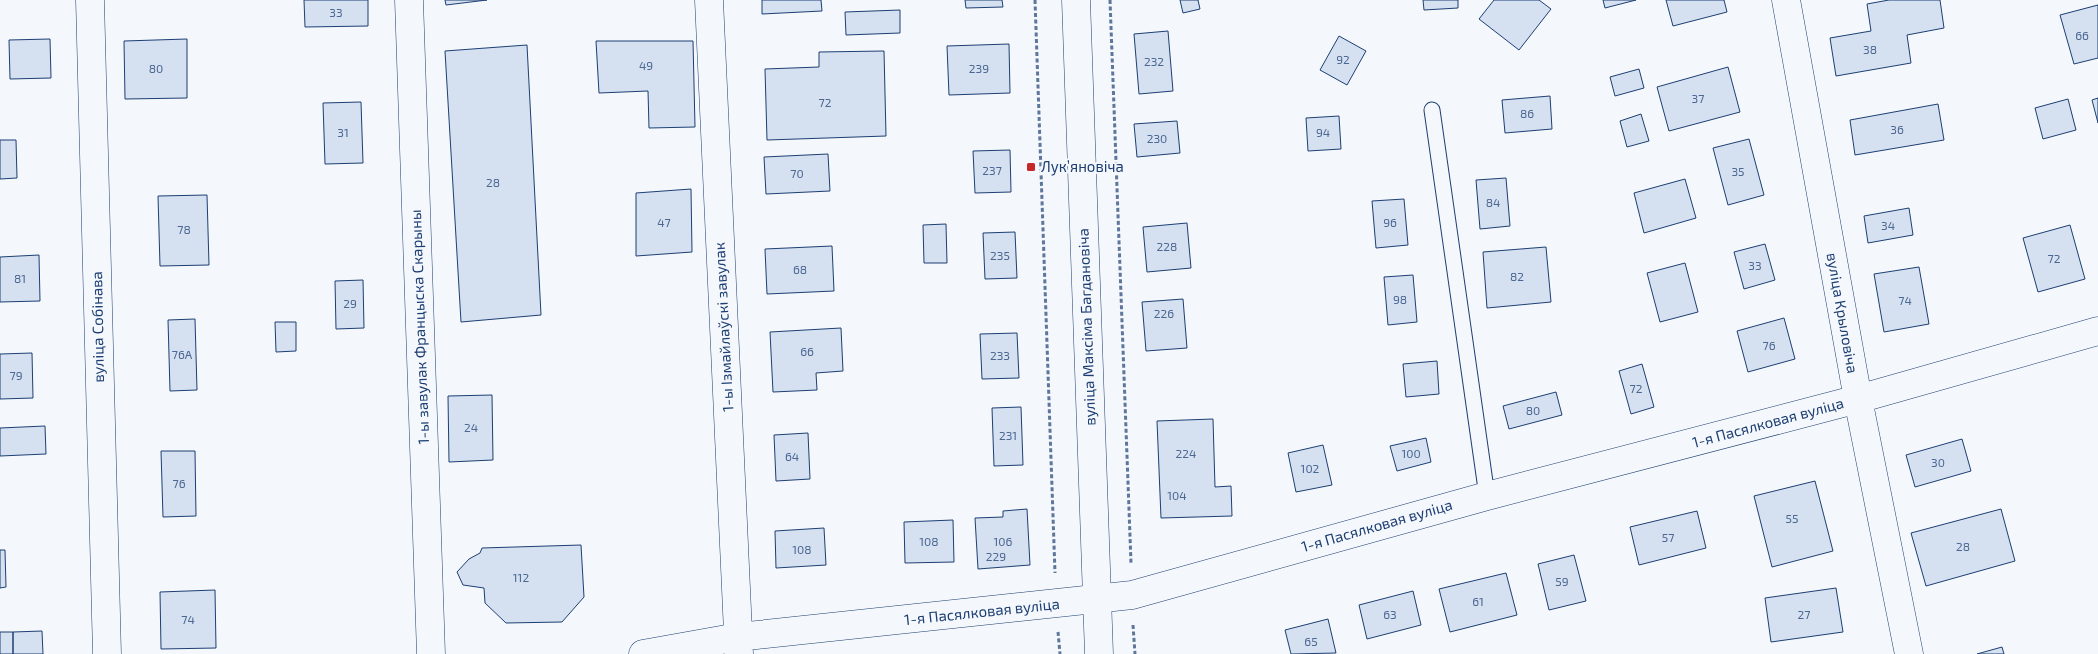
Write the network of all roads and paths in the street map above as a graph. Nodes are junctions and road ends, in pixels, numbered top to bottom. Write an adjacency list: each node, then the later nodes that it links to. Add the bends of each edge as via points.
1 (90, 0): 16 (street, вуліца Собінава)
2 (409, 0): 17 (street, 1-ы завулак Францыска Скарыны)
3 (709, 0): 15 (street, 1-ы Ізмайлаўскі завулак)
4 (1035, 0): 14 (path)
5 (1076, 0): 13 (street, вуліца Максіма Багдановіча)
6 (1110, 0): 12 (path)
7 (1786, 0): 10 (street, вуліца Крыловіча)
8 (1432, 110): 11 (lane)
9 (2098, 331): 10 (street, 1-я Пасялковая вуліца)
10 (1858, 400): 11 (street, 1-я Пасялковая вуліца); 22 (street, вуліца Крыловіча)
11 (1488, 496): 12 (street, 1-я Пасялковая вуліца)
12 (1132, 595): 13 (street, 1-я Пасялковая вуліца); 21 (path)
13 (1096, 600): 14 (street, 1-я Пасялковая вуліца); 20 (street, вуліца Максіма Багдановіча)
14 (1056, 604): 15 (street, 1-я Пасялковая вуліца); 19 (path)
15 (739, 645): 18 (street, 1-я Пасялковая вуліца)
16 (106, 654)
17 (431, 654)
18 (642, 654)
19 (1060, 654)
20 (1099, 654)
21 (1135, 654)
22 (1909, 654)

